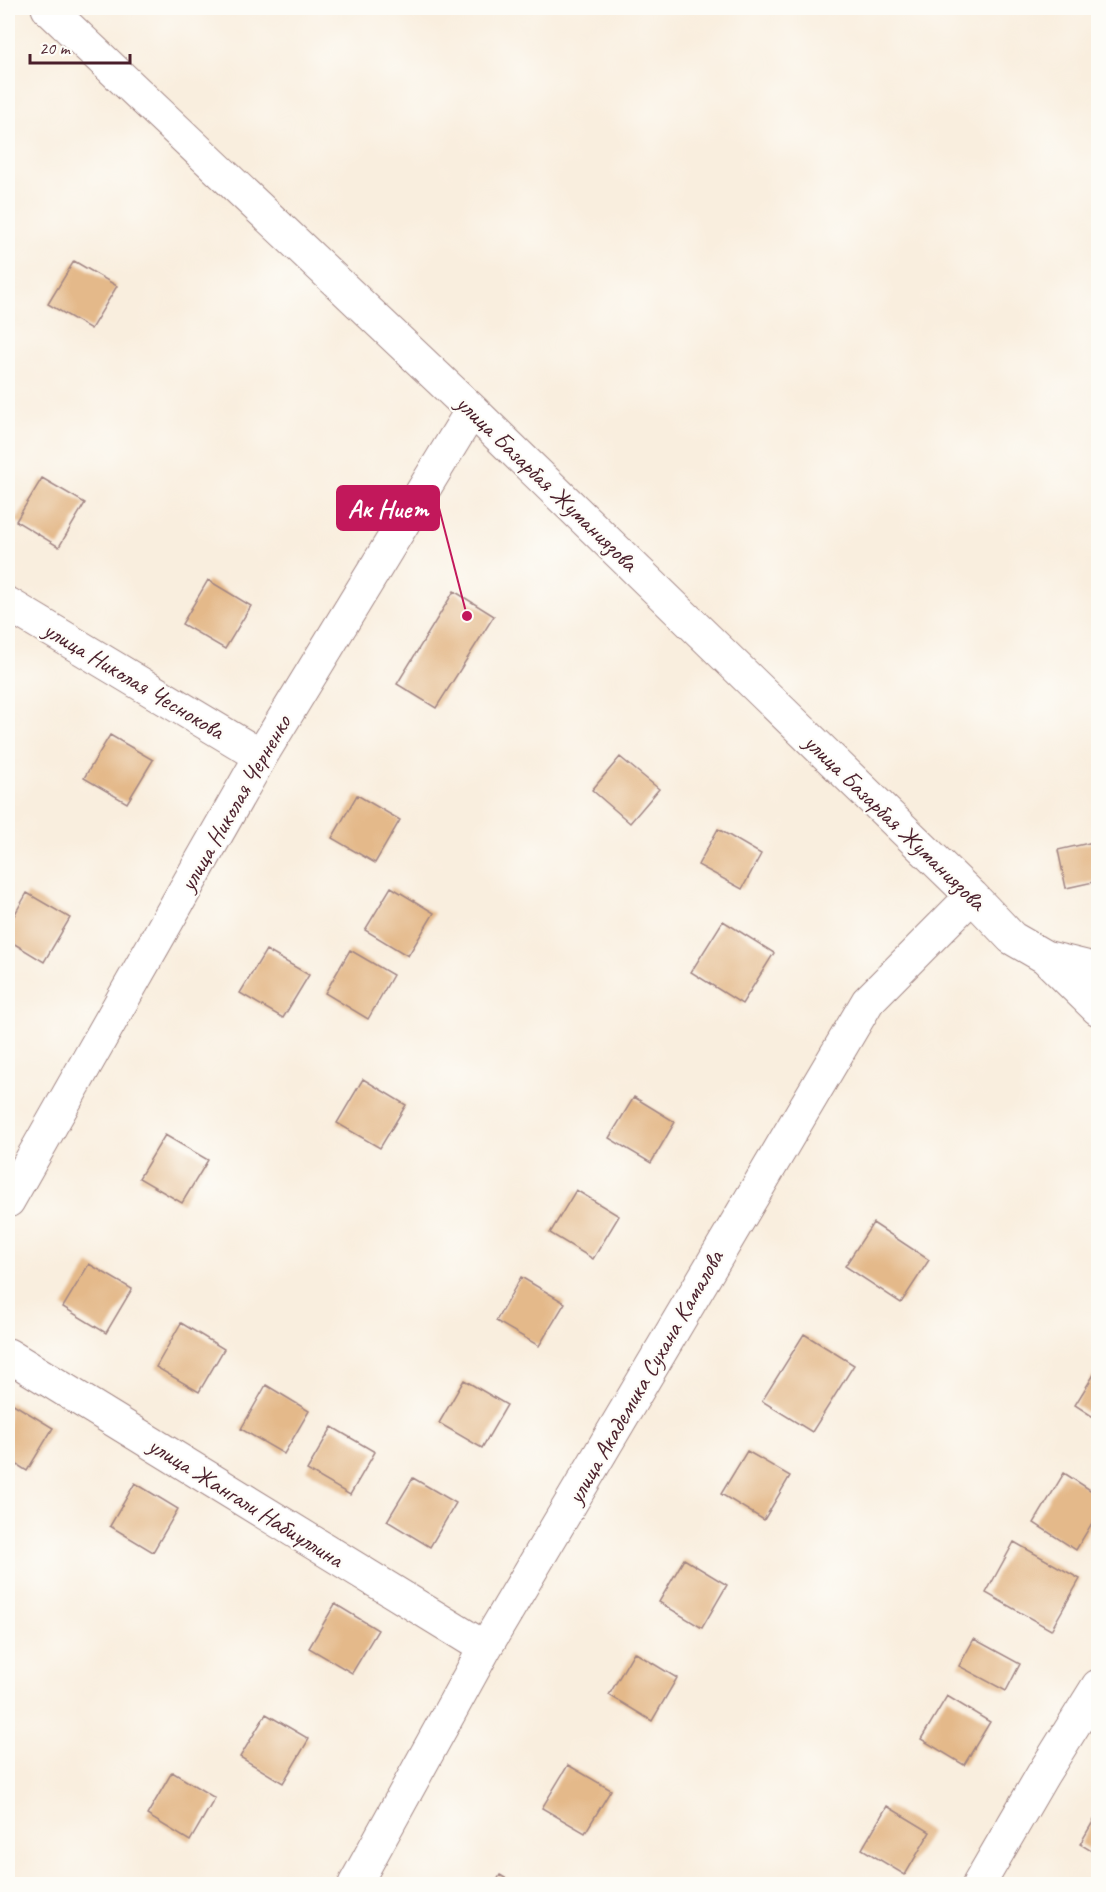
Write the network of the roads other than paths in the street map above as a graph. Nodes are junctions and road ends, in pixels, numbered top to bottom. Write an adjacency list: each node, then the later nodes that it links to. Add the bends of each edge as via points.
1 (48, 8): 2 (street, улица Базарбая Жуманиязова)
2 (472, 410): 4 (street, улица Николая Черненко); 5 (street, улица Базарбая Жуманиязова)
3 (8, 604): 4 (street, улица Николая Чеснокова)
4 (261, 756): 9 (street, улица Николая Черненко)
5 (972, 896): 6 (street, улица Базарбая Жуманиязова, via 1012,938); 11 (street, улица Академика Сухана Камалова, via 868,1000)
6 (1046, 957): 7 (street); 8 (street)
7 (1098, 970)
8 (1098, 1009)
9 (8, 1201)
10 (8, 1355): 11 (street, улица Жангали Набиуллина)
11 (485, 1648): 13 (street, улица Академика Сухана Камалова)
12 (1098, 1686): 14 (street)
13 (355, 1884)
14 (979, 1884)

